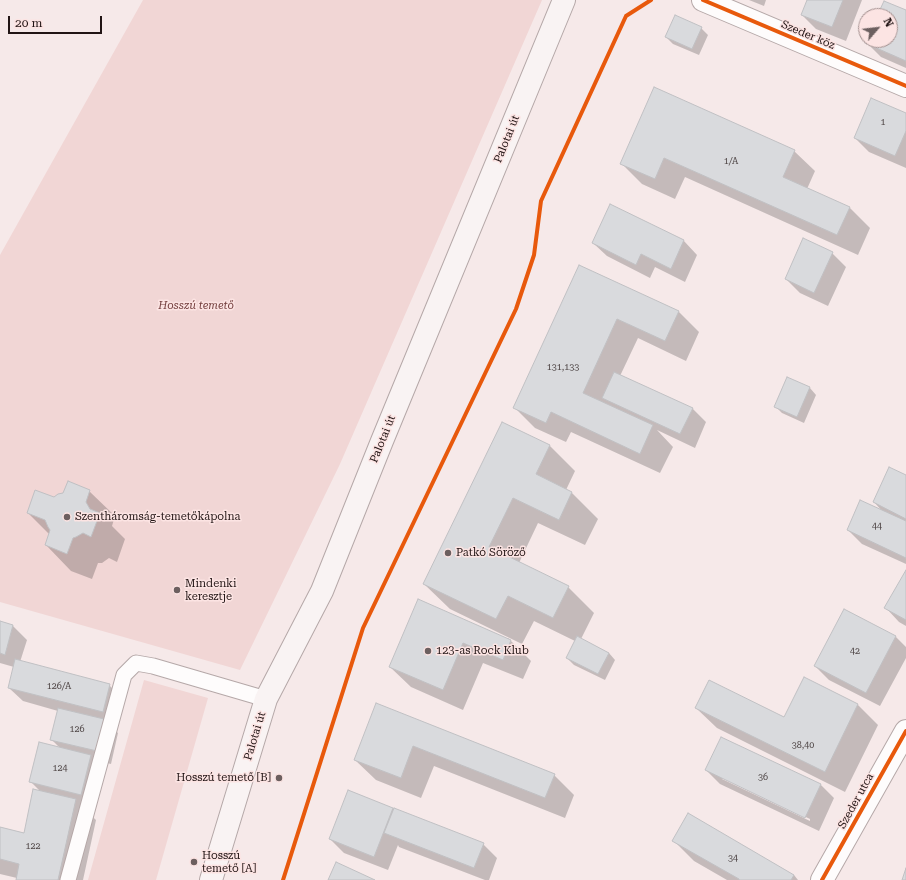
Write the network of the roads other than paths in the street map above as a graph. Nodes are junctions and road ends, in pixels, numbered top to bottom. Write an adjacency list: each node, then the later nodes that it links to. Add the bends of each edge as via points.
1 (564, 0): 4 (main road, Palotai út, via 322,591)
2 (703, 0): 3 (street, Szeder köz)
3 (906, 86)
4 (266, 699): 6 (lane, via 136,663 124,675); 7 (main road, Palotai út)
5 (906, 731): 8 (street, Szeder utca)
6 (68, 880)
7 (211, 880)
8 (822, 880)

